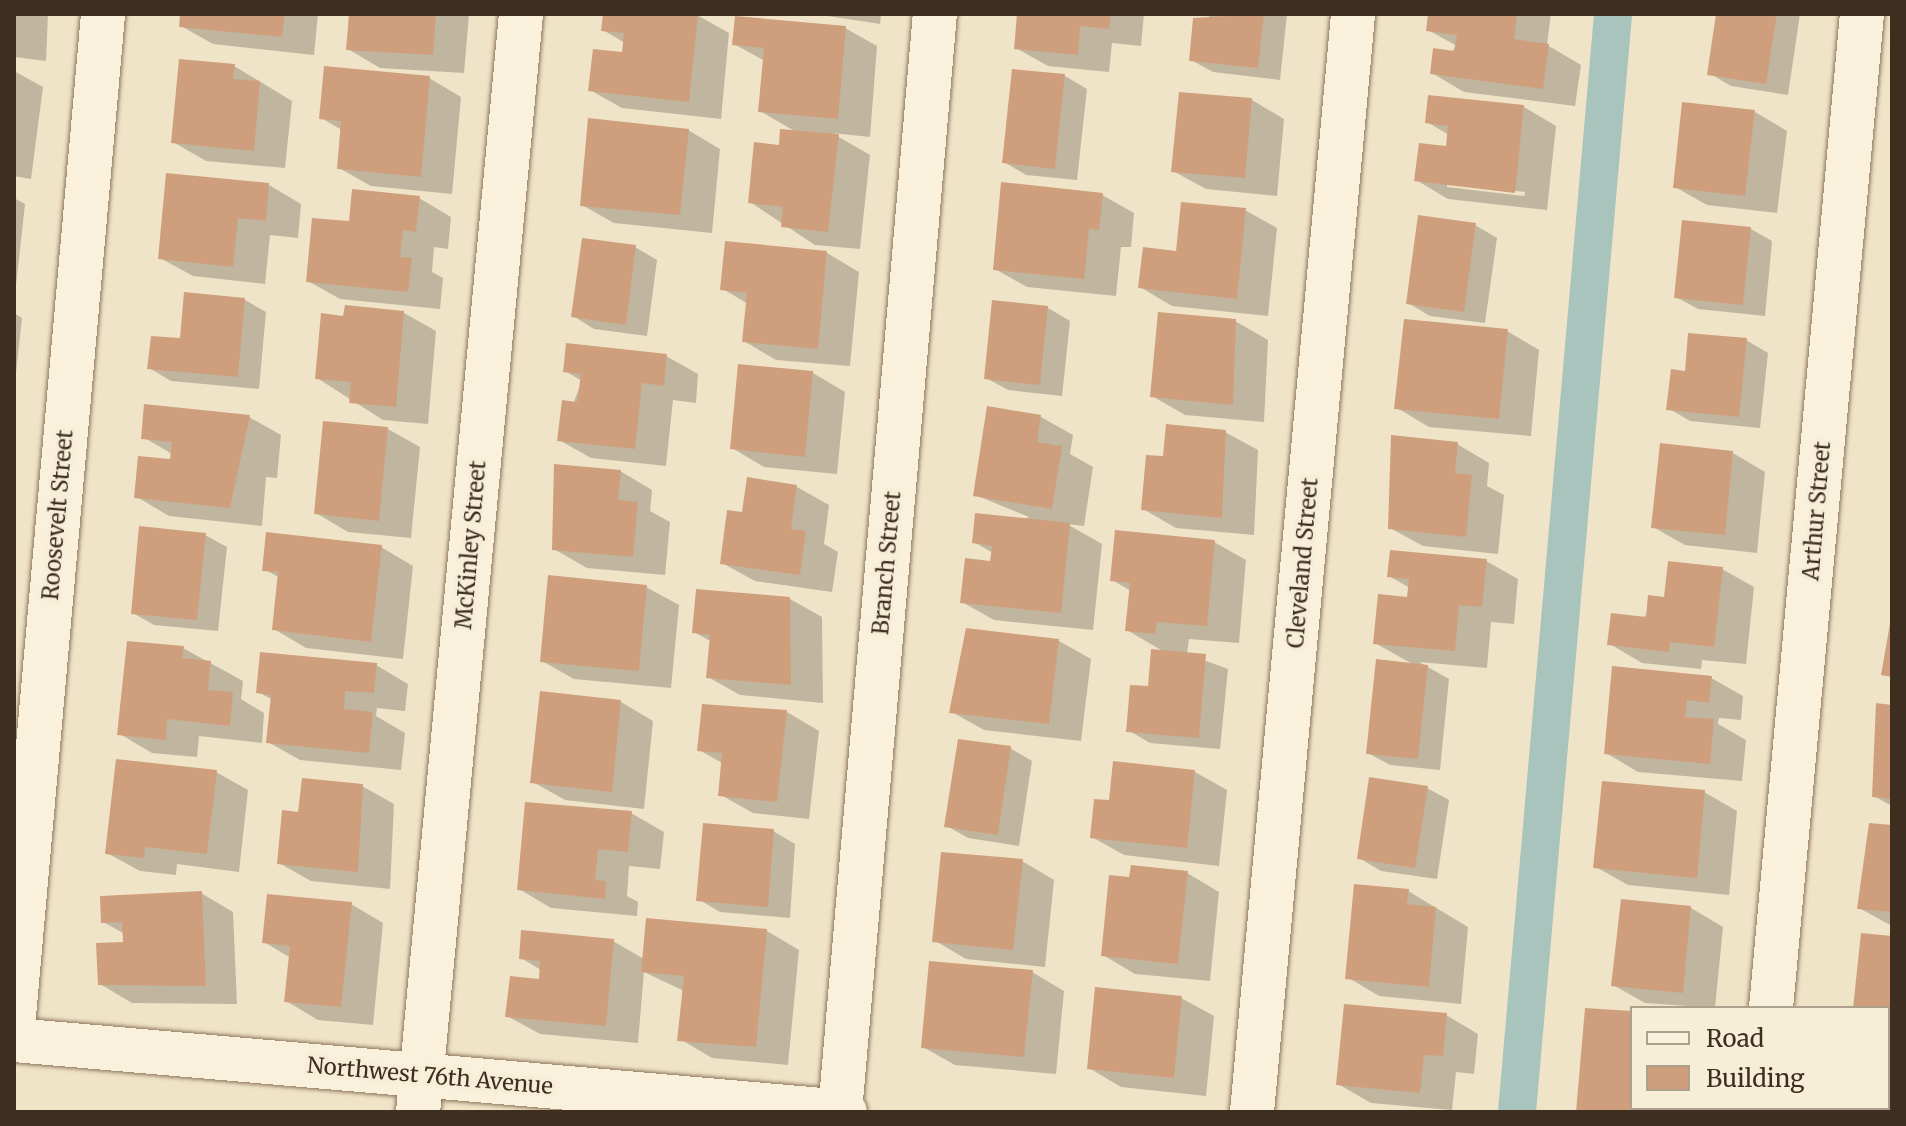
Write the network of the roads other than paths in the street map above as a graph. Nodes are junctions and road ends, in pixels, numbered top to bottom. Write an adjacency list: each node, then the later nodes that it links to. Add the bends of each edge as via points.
1 (103, 14): 8 (street, Roosevelt Street)
2 (521, 14): 10 (street, McKinley Street)
3 (935, 14): 11 (street, Branch Street)
4 (1353, 14): 12 (street, Cleveland Street)
5 (1862, 14): 6 (street, Arthur Street)
6 (1875, 65): 7 (street, Arthur Street)
7 (1771, 1006)
8 (14, 1016)
9 (14, 1040): 10 (street, Northwest 76th Avenue)
10 (420, 1094): 11 (street, Northwest 76th Avenue)
11 (841, 1112)
12 (1252, 1112)

